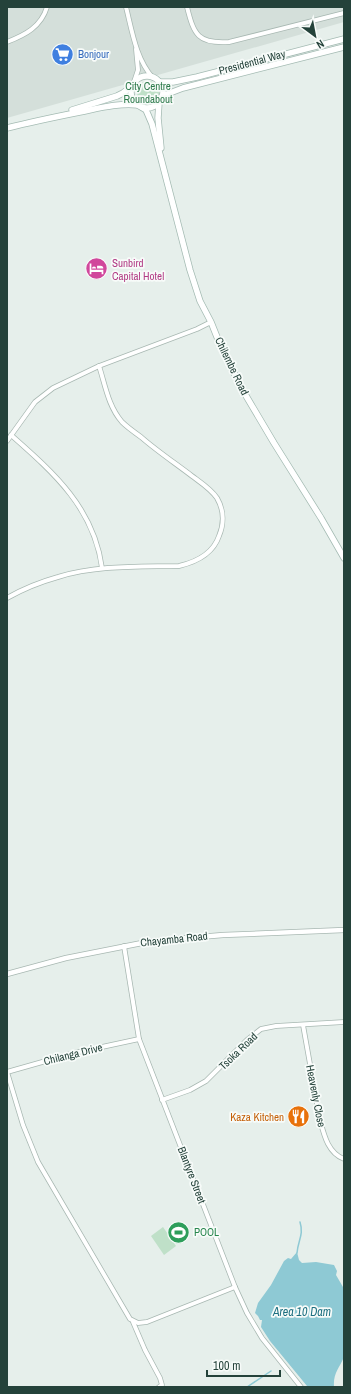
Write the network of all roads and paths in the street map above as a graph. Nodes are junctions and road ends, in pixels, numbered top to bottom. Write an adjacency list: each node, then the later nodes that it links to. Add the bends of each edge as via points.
1 (47, 7): 7 (street, via 36,27)
2 (126, 7): 6 (street)
3 (187, 7): 4 (street, via 192,26 199,37 218,43)
4 (344, 13)
5 (344, 39): 10 (main road, Presidential Way, via 197,77)
6 (135, 41): 9 (street, via 144,66); 11 (street, via 138,64)
7 (7, 42)
8 (344, 47): 12 (main road, Presidential Way, via 183,88)
9 (153, 78): 10 (main road); 11 (main road, via 142,78)
10 (159, 82): 12 (main road)
11 (133, 85): 14 (main road, via 132,96); 15 (main road, via 117,96)
12 (162, 96): 13 (main road)
13 (159, 103): 14 (main road, via 149,108); 17 (main road)
14 (140, 106): 15 (main road, via 116,104); 17 (main road, via 150,116)
15 (58, 116): 16 (main road)
16 (7, 128)
17 (162, 157): 18 (main road, Chilembe Road, via 194,284)
18 (211, 322): 19 (street); 22 (main road, Chilembe Road, via 242,389)
19 (99, 366): 20 (street, via 43,395); 23 (street, via 111,404 122,422 212,492 223,516 215,544 207,554 196,561 179,566)
20 (11, 435): 21 (street); 23 (street, via 59,479 76,501 94,535)
21 (7, 441)
22 (344, 558)
23 (102, 568): 24 (street, via 59,576)
24 (7, 598)
25 (344, 930): 26 (street, Chayamba Road, via 191,936)
26 (124, 946): 27 (street, Chayamba Road); 30 (street, Blantyre Street)
27 (7, 974)
28 (344, 1022): 29 (street, Tsoka Road)
29 (303, 1025): 32 (street, Tsoka Road, via 276,1026 261,1030 247,1040 206,1081); 33 (street, Heavenly Close, via 323,1131 332,1151)
30 (139, 1039): 31 (street, Chilanga Drive, via 74,1053); 32 (street, Blantyre Street)
31 (7, 1072): 35 (street, via 38,1162)
32 (162, 1100): 34 (street, Blantyre Street)
33 (344, 1159)
34 (235, 1287): 35 (street, via 153,1320); 37 (street, Blantyre Street, via 247,1314 268,1348)
35 (134, 1322): 36 (street, via 160,1378 162,1385)
36 (159, 1387)
37 (301, 1387)

